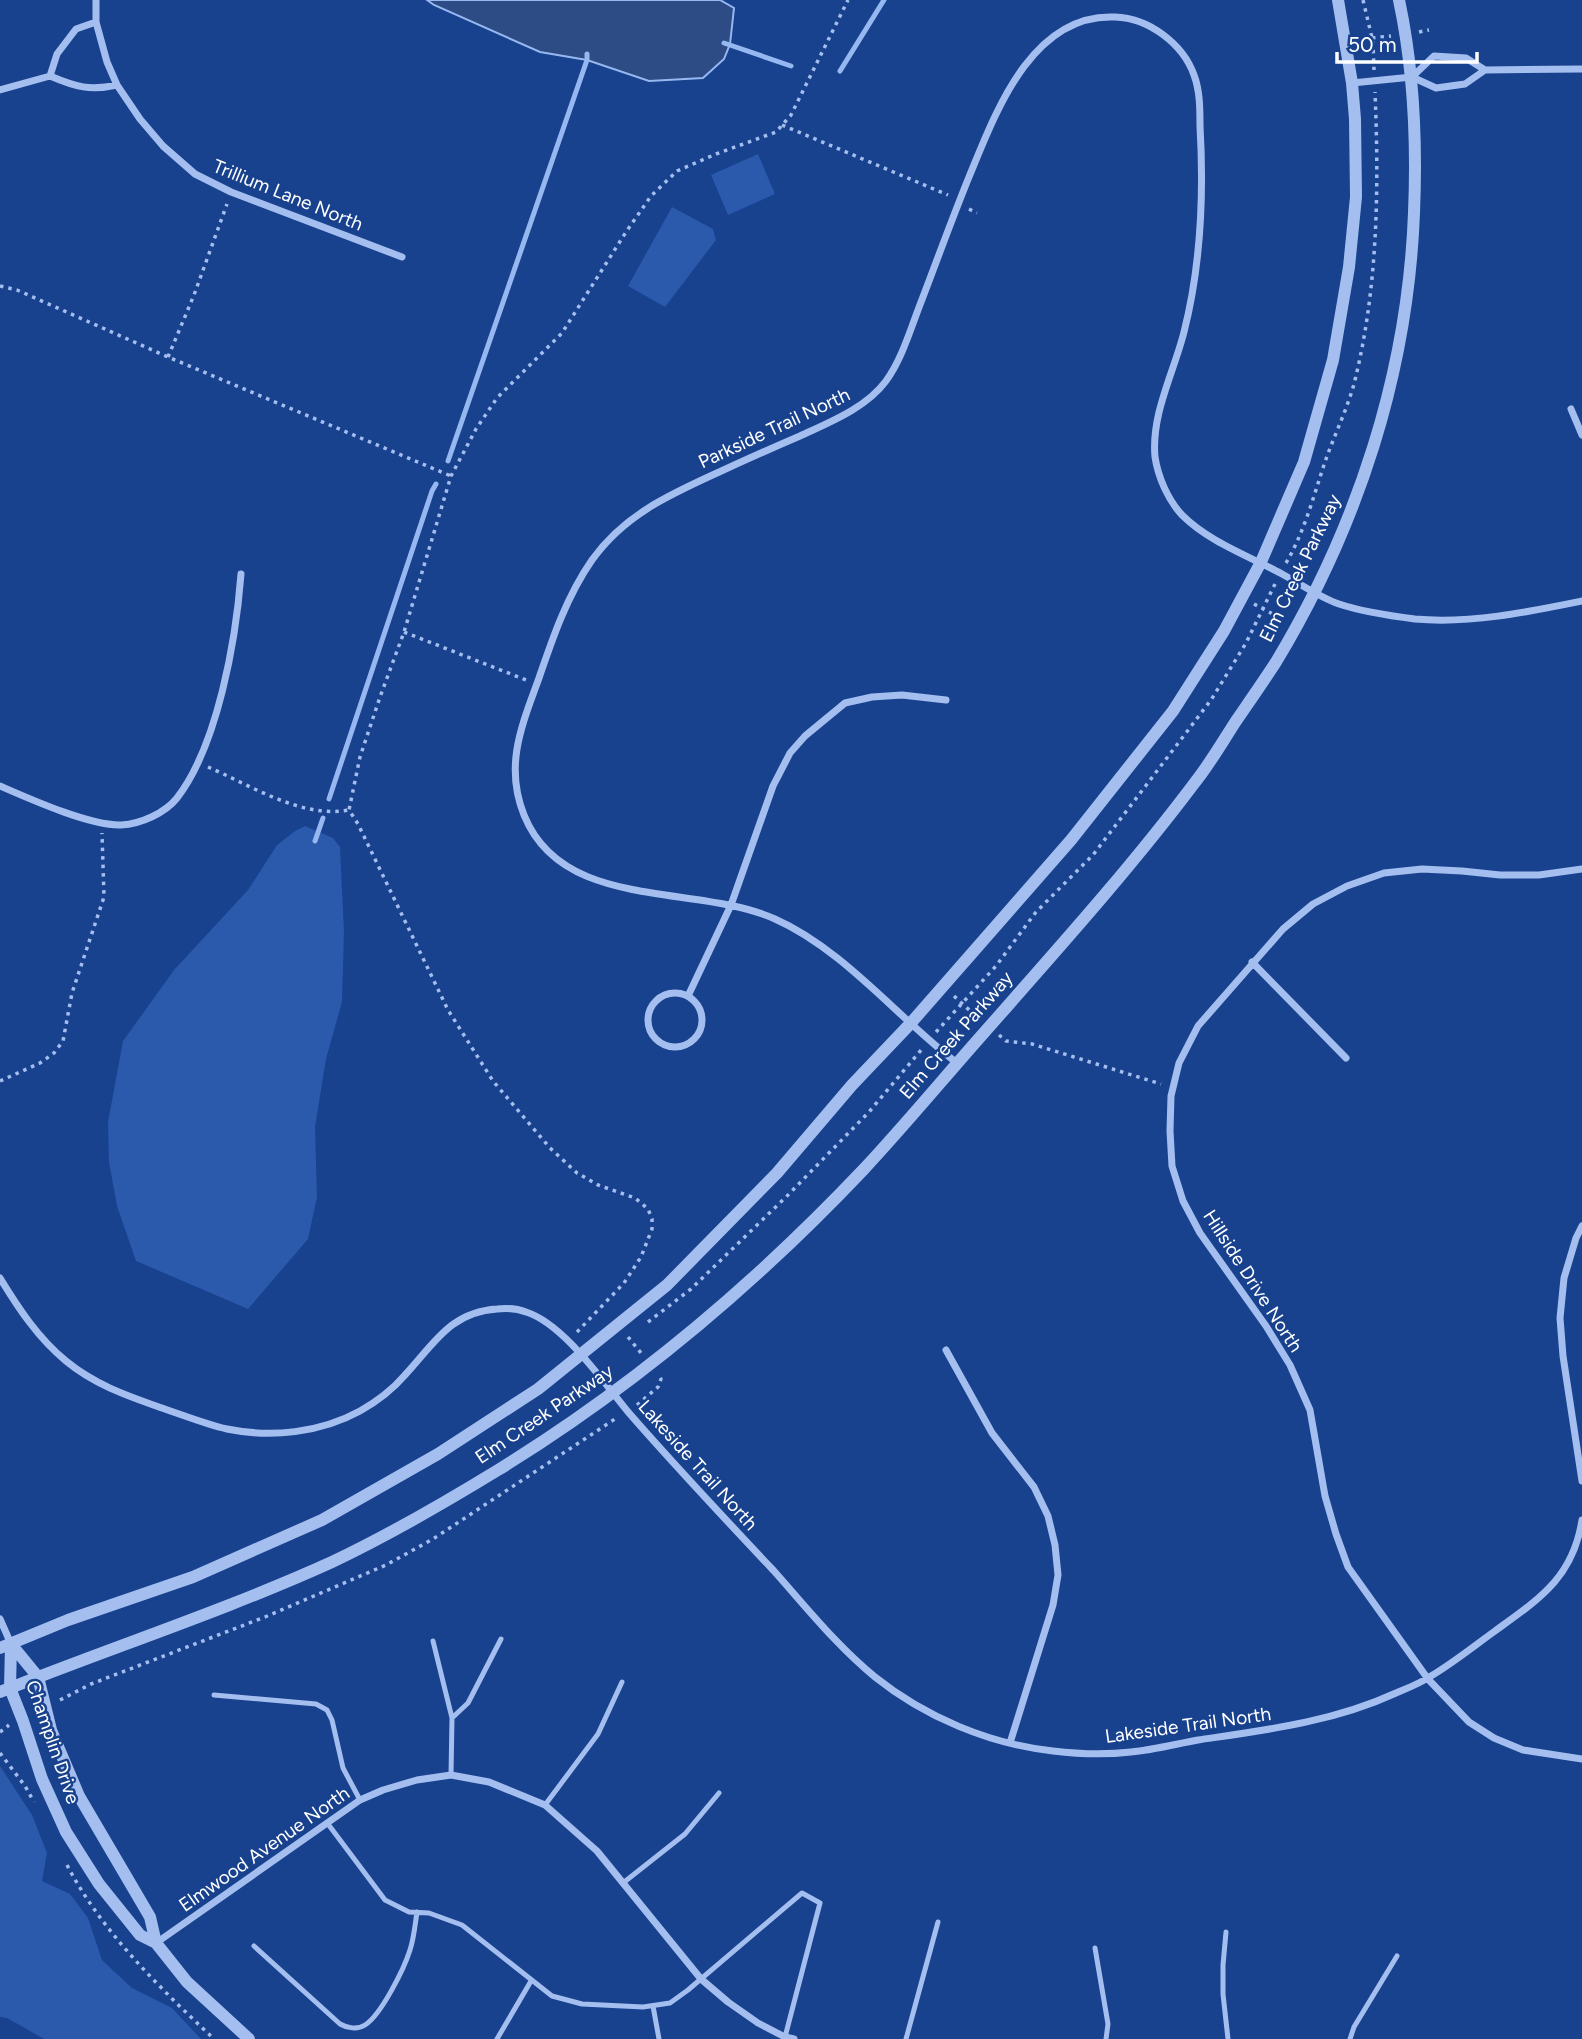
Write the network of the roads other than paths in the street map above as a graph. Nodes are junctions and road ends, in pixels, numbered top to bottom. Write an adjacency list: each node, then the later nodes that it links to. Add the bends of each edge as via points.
1 (96, 0): 4 (street, Trillium Lane North)
2 (1338, 0): 9 (street, Elm Creek Parkway)
3 (1399, 0): 8 (street, Elm Creek Parkway)
4 (96, 22): 7 (street, via 76,29 57,54); 10 (street, Trillium Lane North)
5 (1582, 69): 6 (street)
6 (1485, 70): 8 (street, via 1465,84 1436,88); 8 (street, via 1466,58 1434,56)
7 (50, 76): 10 (street, via 97,89); 11 (street)
8 (1412, 77): 9 (street); 17 (street, Elm Creek Parkway, via 1413,243 1405,313 1375,446)
9 (1352, 83): 15 (street, Elm Creek Parkway, via 1356,197 1333,360 1304,462)
10 (117, 85): 12 (street, Trillium Lane North, via 163,146 195,174)
11 (0, 90)
12 (402, 257)
13 (1571, 409): 14 (street)
14 (1582, 435)
15 (1261, 562): 17 (street); 22 (street, Parkside Trail North, via 1210,536 1183,515 1166,492 1156,461 1156,430 1185,329 1198,252 1203,173 1193,71 1162,33 1116,16 1089,19 1066,27 1039,49 998,106 901,355 884,384 837,419 648,506 618,530 593,559 557,625 513,761 523,814 538,841 579,875 610,885); 25 (street, Elm Creek Parkway, via 1173,711 1071,839)
16 (241, 574): 20 (street, via 223,687 208,736 176,799 142,821 102,824)
17 (1314, 592): 18 (street, via 1339,604 1422,620 1480,618); 27 (street, Elm Creek Parkway, via 1276,662 1199,777 1112,886)
18 (1582, 601)
19 (946, 701): 22 (street, via 902,695 845,703 805,736 773,786)
20 (0, 786)
21 (1582, 869): 23 (street, Hillside Drive North, via 1500,876 1422,869 1384,873 1313,904)
22 (731, 905): 24 (street); 25 (street, Parkside Trail North, via 771,917 810,937)
23 (1252, 962): 26 (street); 40 (street, Hillside Drive North, via 1198,1026 1179,1063 1170,1131 1172,1166 1200,1233 1266,1326 1310,1410 1325,1496 1348,1567)
24 (688, 996): 24 (street, via 701,1010 702,1028 691,1043 664,1045 651,1033 651,1008 671,993)
25 (910, 1024): 27 (street, Parkside Trail North); 31 (street, Elm Creek Parkway, via 777,1174 667,1285)
26 (1346, 1058)
27 (957, 1063): 32 (street, Elm Creek Parkway, via 865,1168 767,1265)
28 (1582, 1226): 33 (street, via 1564,1278 1560,1318)
29 (0, 1278): 31 (street, Lakeside Trail North, via 44,1341 79,1370 117,1393 236,1430 309,1430 358,1412 402,1378 459,1319 483,1310 508,1308 540,1318)
30 (946, 1350): 45 (street, via 992,1433 1034,1487 1055,1545 1058,1574 1053,1605)
31 (580, 1355): 32 (street, Lakeside Trail North); 38 (street, Elm Creek Parkway, via 538,1389 438,1454 322,1520 193,1577)
32 (613, 1393): 39 (street, Elm Creek Parkway, via 500,1469 337,1559 259,1594); 45 (street, Lakeside Trail North, via 832,1636 874,1676 914,1704 964,1729)
33 (1582, 1481)
34 (1582, 1520): 40 (street, Lakeside Trail North, via 1575,1548 1554,1583)
35 (0, 1619): 38 (street)
36 (501, 1639): 44 (lane, via 468,1703)
37 (433, 1641): 44 (lane)
38 (6, 1646): 39 (street, Champlin Drive); 42 (street, Champlin Drive)
39 (37, 1677): 42 (street, Elm Creek Parkway); 56 (street, Champlin Drive, via 51,1730 79,1796 150,1917)
40 (1429, 1679): 45 (street, Lakeside Trail North, via 1318,1721 1132,1752 1088,1754); 46 (street, Hillside Drive North, via 1469,1721 1494,1738 1523,1750)
41 (622, 1682): 50 (lane, via 598,1734)
42 (5, 1690): 56 (street, Champlin Drive, via 23,1721 66,1832 99,1884 140,1935)
43 (214, 1695): 49 (lane, via 316,1704 327,1710 343,1768)
44 (452, 1718): 47 (lane)
45 (1010, 1744)
46 (1582, 1759)
47 (452, 1775): 49 (street, Elmwood Avenue North, via 417,1780); 50 (street, Elmwood Avenue North, via 489,1782)
48 (719, 1793): 52 (lane, via 685,1834)
49 (360, 1800): 51 (street, Elmwood Avenue North)
50 (545, 1805): 52 (street, Elmwood Avenue North, via 597,1851)
51 (328, 1824): 53 (lane, via 385,1900); 56 (street, Elmwood Avenue North)
52 (623, 1883): 60 (street, Elmwood Avenue North)
53 (417, 1912): 57 (lane, via 410,1950 395,1984 363,2027 340,2024); 61 (lane, via 462,1925)
54 (938, 1922): 68 (lane)
55 (1226, 1932): 70 (lane, via 1223,1994)
56 (156, 1943): 64 (street, Champlin Drive, via 187,1982)
57 (254, 1946)
58 (1095, 1948): 69 (lane, via 1108,2024)
59 (1397, 1956): 71 (lane)
60 (701, 1979): 62 (lane, via 670,2003); 63 (street, Elmwood Avenue North); 63 (lane, via 802,1893 820,1903)
61 (531, 1981): 62 (lane, via 552,1996 582,2004); 65 (lane)
62 (653, 2006): 66 (lane)
63 (785, 2038): 67 (street, Elmwood Avenue North)
64 (249, 2039)
65 (497, 2039)
66 (659, 2039)
67 (794, 2039)
68 (906, 2039)
69 (1106, 2039)
70 (1228, 2039)
71 (1350, 2039)

